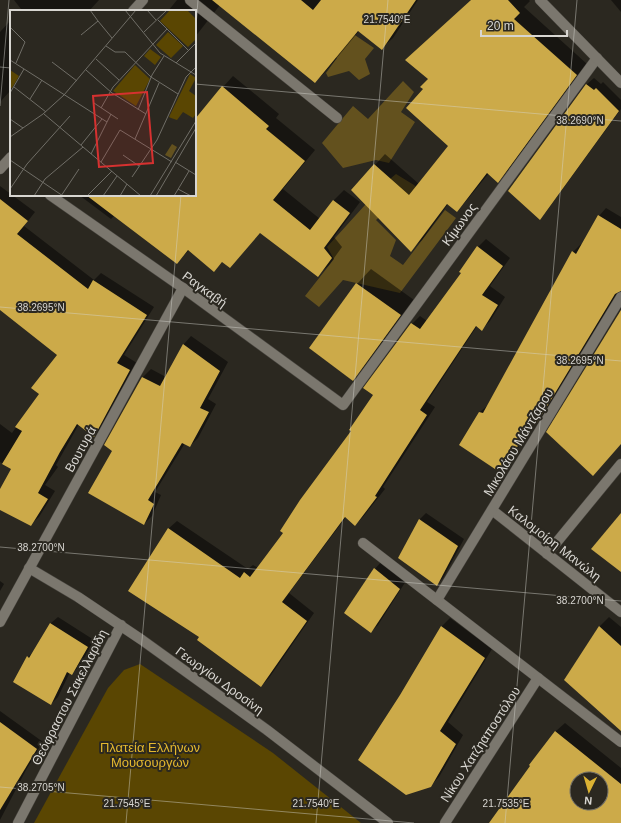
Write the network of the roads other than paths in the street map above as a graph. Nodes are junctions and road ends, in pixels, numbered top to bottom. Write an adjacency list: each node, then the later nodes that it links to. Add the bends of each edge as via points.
1 (143, 0): 4 (street)
2 (190, 0): 7 (street)
3 (540, 0): 5 (street)
4 (134, 10)
5 (596, 58): 6 (street); 11 (street, Κίμωνος)
6 (621, 83)
7 (337, 118)
8 (51, 196): 9 (street, Ραγκαβή)
9 (183, 288): 11 (street, Ραγκαβή); 16 (street, Βουτυρά)
10 (621, 297): 13 (street, Μικολάου Μάντζαρου)
11 (343, 405)
12 (621, 464): 15 (street)
13 (492, 510): 15 (street, Καλομοίρη Μανώλη); 17 (street, Μικολάου Μάντζαρου)
14 (363, 543): 17 (street)
15 (547, 554): 18 (street, Καλομοίρη Μανώλη)
16 (29, 568): 19 (street, Βουτυρά); 20 (street, Γεωργίου Δροσίνη)
17 (437, 600): 21 (street)
18 (621, 612)
19 (0, 622)
20 (121, 625): 23 (street, Θεόφραστου Σακελλαρίδη); 24 (street, Γεωργίου Δροσίνη, via 267,730)
21 (538, 678): 22 (street); 25 (street, Νίκου Χατζηαποστόλου)
22 (621, 742)
23 (18, 823)
24 (388, 823)
25 (445, 823)

